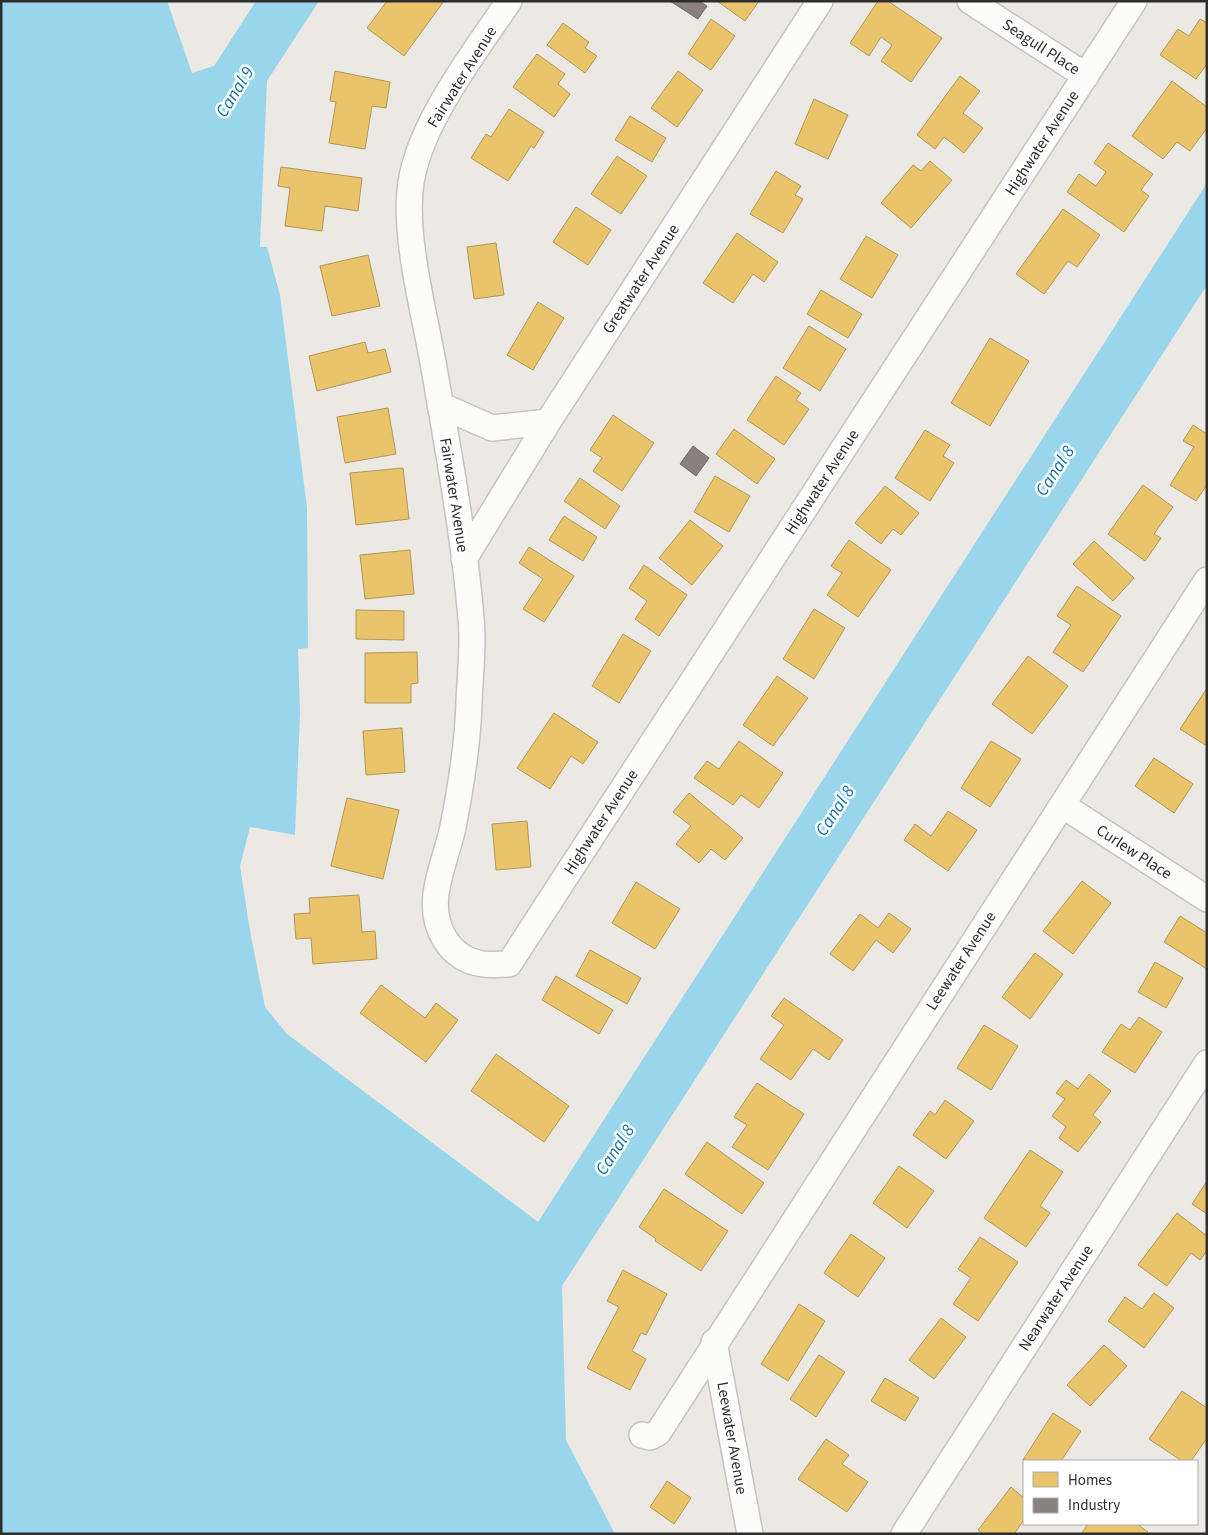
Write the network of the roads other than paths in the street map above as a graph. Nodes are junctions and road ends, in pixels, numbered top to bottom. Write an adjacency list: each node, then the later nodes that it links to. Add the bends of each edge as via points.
1 (509, 1): 6 (street, Fairwater Avenue, via 437,112 417,155 410,190 410,228)
2 (820, 1): 7 (street, Greatwater Avenue)
3 (970, 1): 5 (street, Seagull Place)
4 (1134, 1): 5 (street, Highwater Avenue)
5 (1086, 76): 12 (street, Highwater Avenue)
6 (440, 405): 7 (street, via 492,428); 8 (street, Fairwater Avenue)
7 (548, 422): 8 (street, Greatwater Avenue)
8 (464, 559): 12 (street, Fairwater Avenue, via 472,620 469,719 462,775 436,892 435,912 439,930 460,956 482,964)
9 (1207, 580): 10 (street, Leewater Avenue)
10 (1062, 805): 11 (street, Curlew Place); 14 (street, Leewater Avenue)
11 (1207, 899)
12 (509, 964)
13 (1207, 1063): 17 (street, Nearwater Avenue)
14 (714, 1342): 15 (street, Leewater Avenue, via 658,1433 650,1437); 16 (street, Leewater Avenue)
15 (642, 1435)
16 (750, 1534)
17 (904, 1534)

